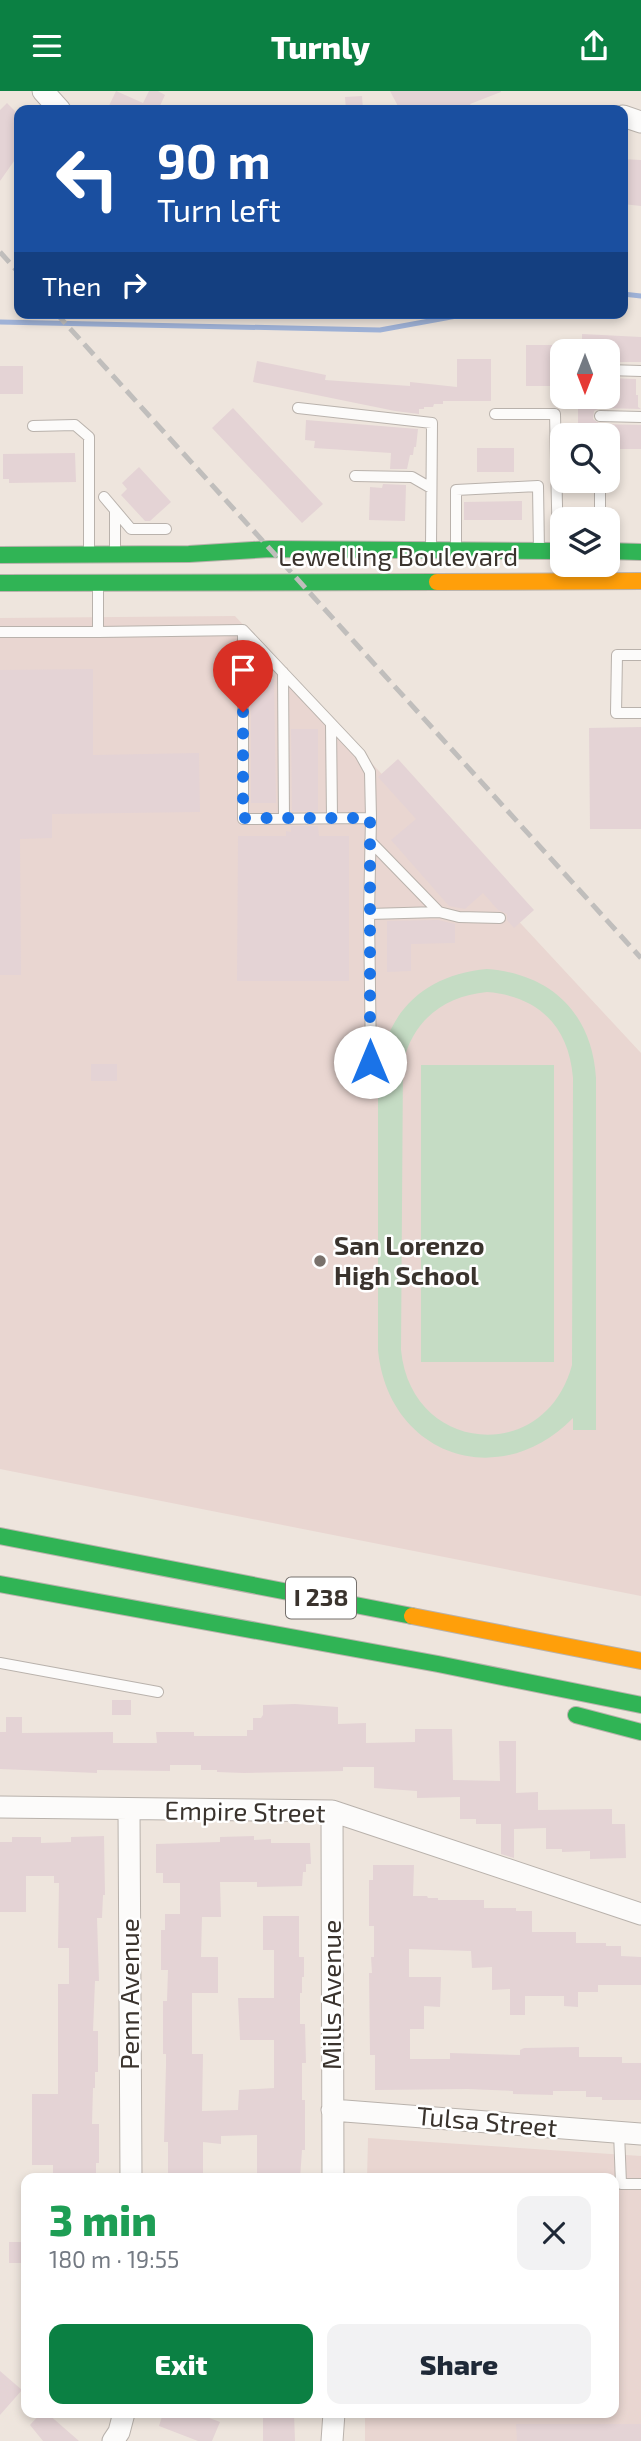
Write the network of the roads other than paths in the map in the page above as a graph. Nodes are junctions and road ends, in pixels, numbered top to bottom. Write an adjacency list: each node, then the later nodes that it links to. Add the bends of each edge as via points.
1 (43, 91): 2 (street)
2 (56, 105)
3 (620, 370): 4 (lane)
4 (641, 370)
5 (298, 408): 11 (lane, via 432,422)
6 (495, 414): 13 (lane, via 555,414)
7 (600, 417): 8 (lane)
8 (641, 417)
9 (33, 426): 24 (lane, via 75,425 89,437)
10 (355, 476): 11 (lane, via 412,477)
11 (431, 488): 16 (lane)
12 (104, 498): 14 (lane)
13 (558, 507)
14 (115, 510): 15 (lane, via 131,529); 22 (lane)
15 (166, 529)
16 (431, 550): 17 (main road, Lewelling Boulevard); 22 (main road, Lewelling Boulevard)
17 (456, 550): 18 (main road, Lewelling Boulevard); 18 (lane, via 456,490 538,486)
18 (540, 551): 19 (main road, Lewelling Boulevard)
19 (550, 551)
20 (620, 551): 21 (main road)
21 (641, 552)
22 (115, 554): 24 (main road, Lewelling Boulevard)
23 (0, 555): 24 (main road)
24 (91, 571): 25 (main road, Lewelling Boulevard, via 198,583); 26 (main road); 29 (lane)
25 (641, 581)
26 (0, 583)
27 (243, 630): 29 (lane); 31 (lane); 34 (lane, via 243,818)
28 (0, 632): 29 (lane)
29 (98, 632)
30 (641, 655): 32 (lane, via 617,655 616,713)
31 (283, 673): 33 (lane); 34 (lane)
32 (641, 713)
33 (331, 724): 35 (lane); 36 (lane, via 360,754 370,772)
34 (284, 818): 35 (lane)
35 (332, 818): 36 (lane)
36 (370, 818): 37 (lane)
37 (370, 841): 38 (lane); 39 (lane)
38 (439, 912): 39 (lane); 40 (lane)
39 (369, 914): 41 (lane)
40 (500, 918)
41 (370, 1062)
42 (0, 1535): 44 (main road, I 238)
43 (0, 1584): 46 (main road, I 238)
44 (641, 1661)
45 (0, 1663): 47 (lane)
46 (438, 1664): 48 (main road); 49 (main road, I 238)
47 (159, 1692)
48 (521, 1697)
49 (641, 1705)
50 (555, 1709): 51 (main road)
51 (641, 1732)
52 (0, 1807): 53 (street, Empire Street)
53 (129, 1810): 54 (street, Empire Street); 59 (street, Penn Avenue)
54 (332, 1811): 55 (street, Empire Street); 56 (street, Mills Avenue)
55 (641, 1914)
56 (332, 2110): 57 (street, Tulsa Street); 60 (street, Mills Avenue)
57 (619, 2132): 58 (street, Tulsa Street); 61 (lane, via 621,2184)
58 (641, 2134)
59 (131, 2173)
60 (333, 2173)
61 (641, 2184)
62 (123, 2418): 64 (street)
63 (334, 2418): 65 (street)
64 (113, 2441)
65 (332, 2441)

